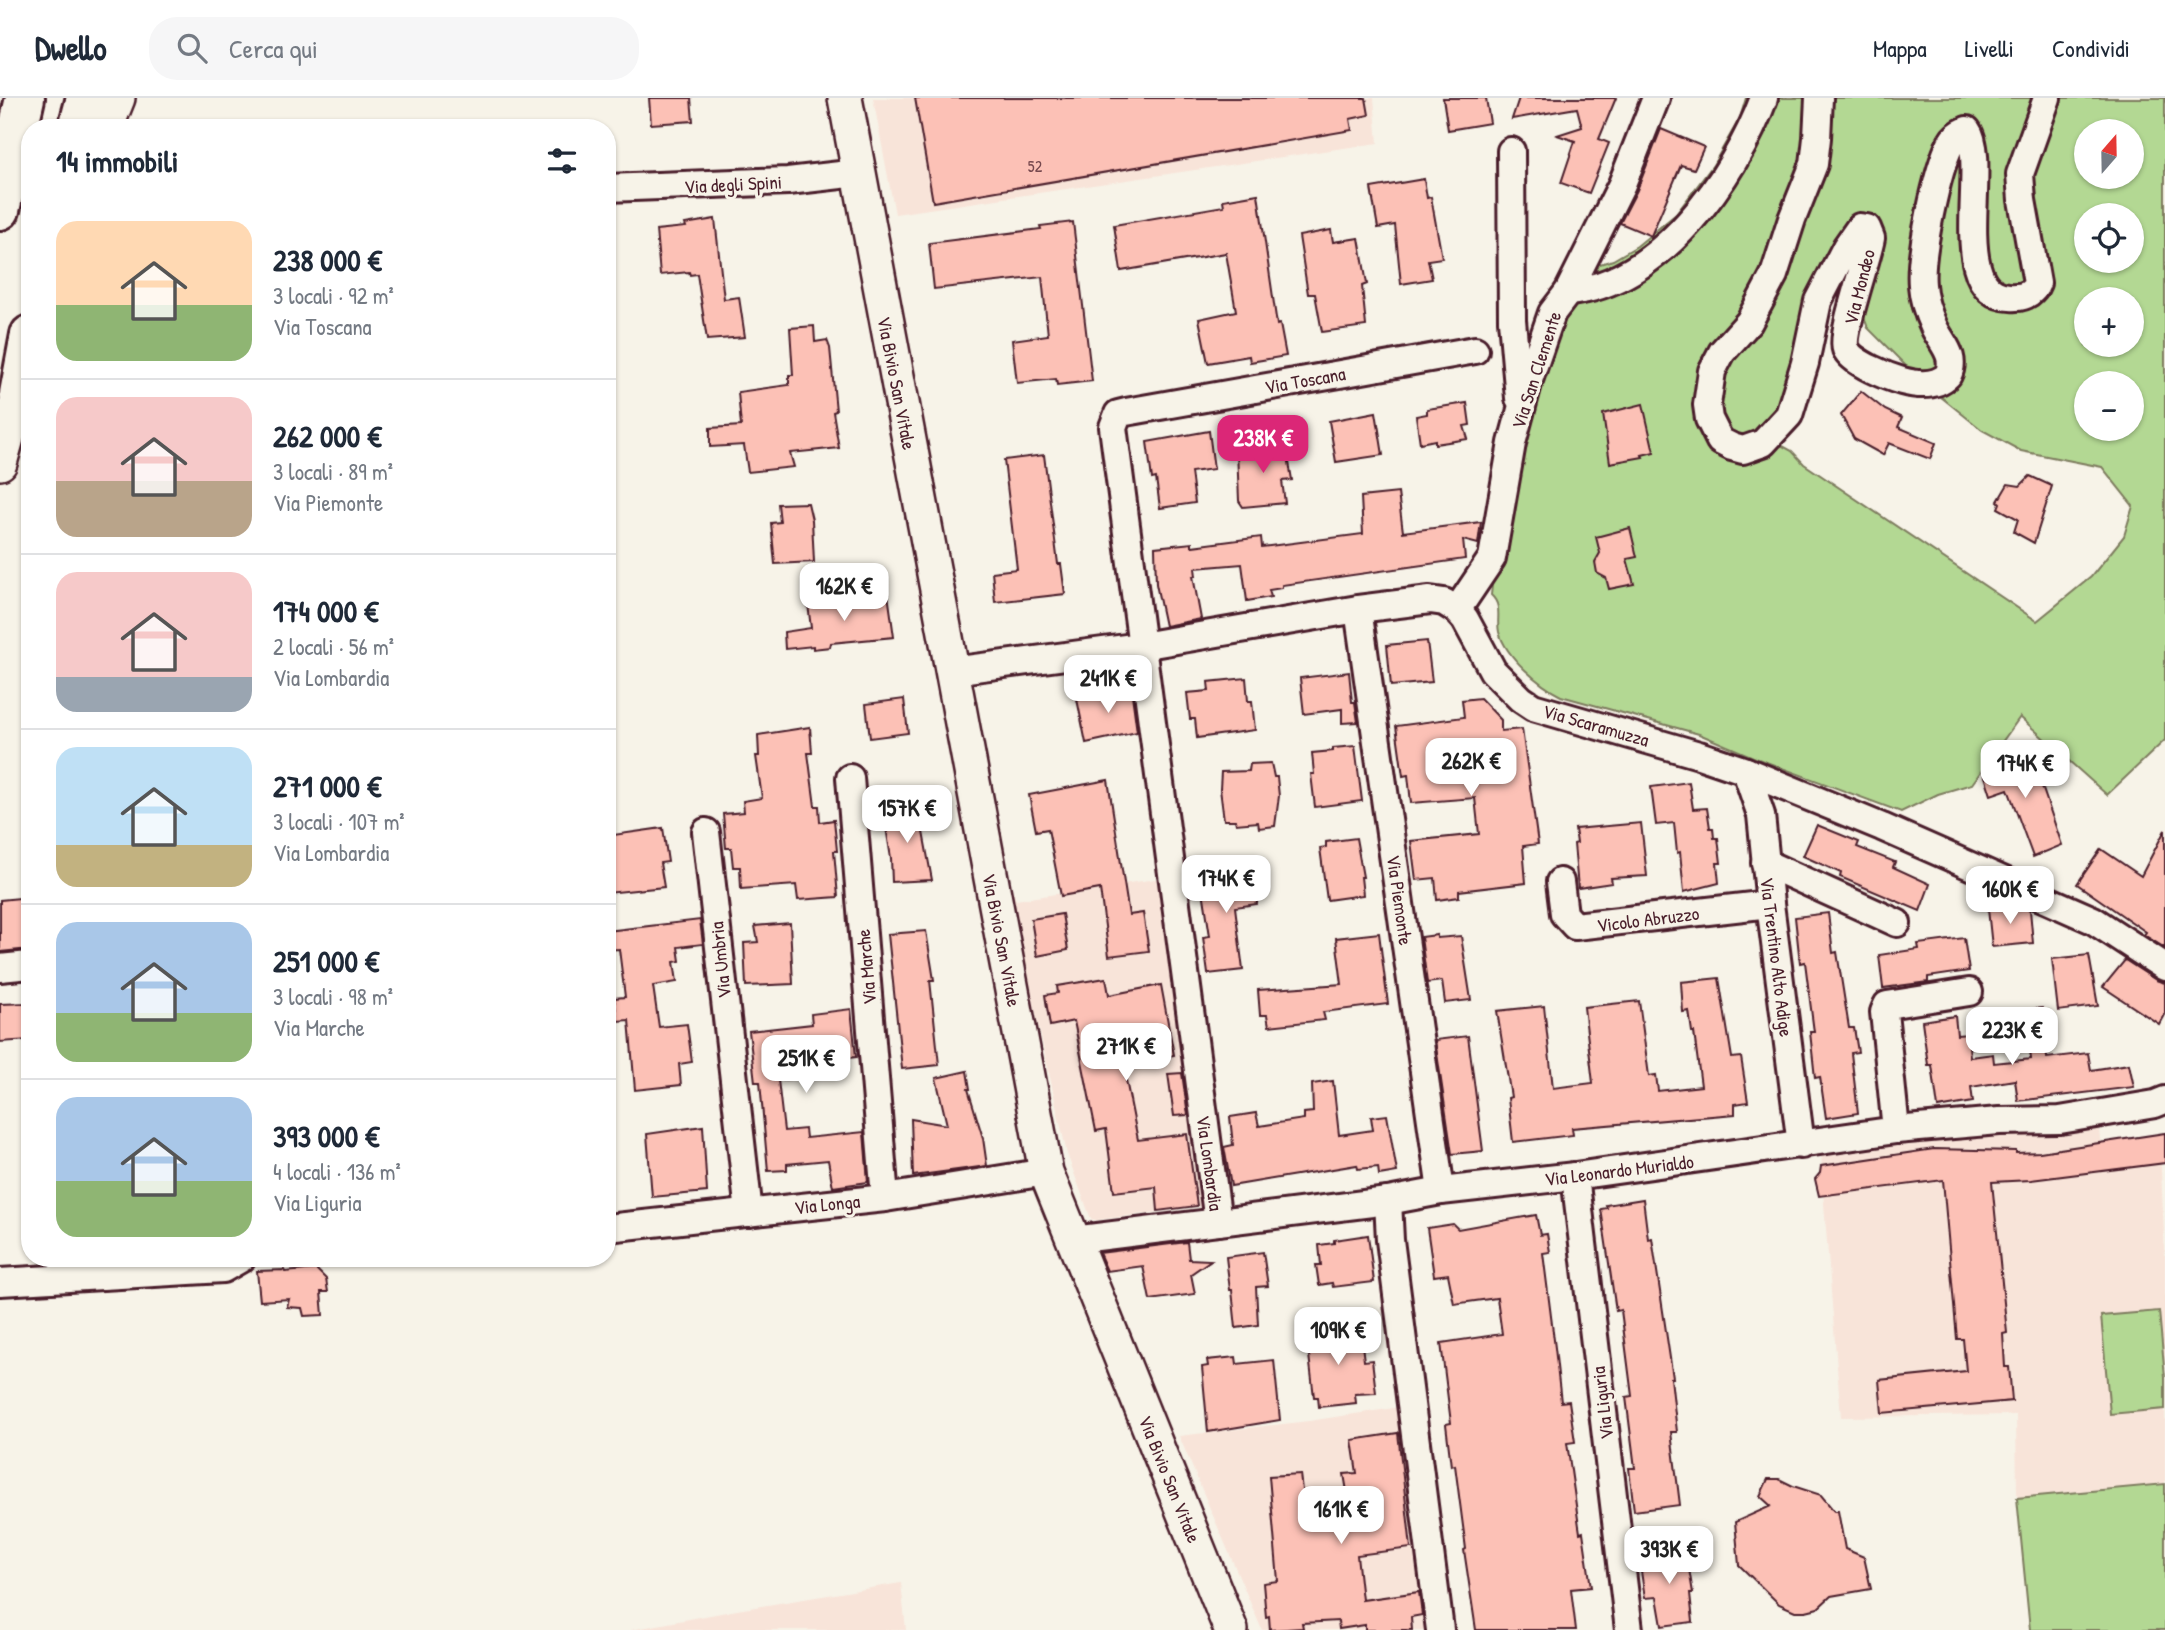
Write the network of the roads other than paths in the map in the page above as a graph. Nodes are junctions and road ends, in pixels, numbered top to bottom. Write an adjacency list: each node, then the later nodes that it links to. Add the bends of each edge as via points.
1 (25, 98): 14 (highway)
2 (86, 98): 9 (highway)
3 (118, 98): 10 (main road)
4 (845, 98): 12 (main road, Via Bivio San Vitale)
5 (1764, 98): 15 (street, via 1754,125 1722,178 1678,237 1630,272 1586,290)
6 (1819, 98): 7 (street, Via Mondeo, via 1814,164 1774,275 1749,322 1712,371 1709,419 1720,441 1743,450 1763,443 1789,415 1818,301 1860,227 1867,228 1871,238 1851,316 1847,352 1870,368 1909,383 1930,384 1948,376 1951,357 1932,321 1922,272 1939,176 1951,142 1967,130 1976,155 1973,239 1980,276 2000,295 2016,297 2035,288 2020,174)
7 (2047, 98)
8 (1652, 102): 15 (street, Via San Clemente, via 1622,184)
9 (80, 119)
10 (110, 119)
11 (1511, 151): 20 (street, via 1512,320)
12 (858, 173): 13 (street, Via degli Spini, via 788,181); 25 (main road, Via Bivio San Vitale)
13 (616, 188)
14 (0, 210)
15 (1568, 292): 20 (street, Via San Clemente, via 1552,313)
16 (1475, 350): 24 (street, Via Toscana, via 1118,414 1113,427)
17 (21, 383): 19 (highway)
18 (21, 387): 19 (main road)
19 (19, 394): 21 (main road)
20 (1520, 410): 23 (street, Via San Clemente, via 1492,558)
21 (0, 463)
22 (1358, 609): 23 (street, via 1430,600); 24 (street); 42 (street, Via Piemonte)
23 (1457, 610): 26 (street, Via Scaramuzza, via 1493,671 1533,707)
24 (1141, 646): 25 (street); 46 (street, Via Lombardia)
25 (952, 671): 40 (main road, Via Bivio San Vitale)
26 (1746, 771): 29 (street, Via Trentino Alto Adige, via 1761,815); 34 (street, Via Scaramuzza, via 2062,904 2108,928)
27 (850, 778): 43 (street, Via Marche)
28 (706, 832): 45 (street, Via Umbria)
29 (1765, 863): 31 (street, Via Trentino Alto Adige); 32 (street)
30 (1560, 882): 31 (street, Vicolo Abruzzo, via 1564,914 1575,926)
31 (1770, 904): 39 (street, Via Trentino Alto Adige)
32 (1897, 923)
33 (21, 966): 35 (street)
34 (2165, 967)
35 (0, 968)
36 (1969, 992): 38 (street, via 1887,1005)
37 (2165, 1100): 38 (street, Via Leonardo Murialdo, via 2060,1120)
38 (1896, 1130): 39 (street, Via Leonardo Murialdo)
39 (1801, 1145): 41 (street, Via Leonardo Murialdo)
40 (1046, 1172): 43 (street, Via Longa); 48 (main road, Via Bivio San Vitale)
41 (1575, 1176): 42 (street, Via Leonardo Murialdo); 53 (street, Via Liguria)
42 (1441, 1191): 44 (street, Via Leonardo Murialdo)
43 (884, 1198): 45 (street, Via Longa)
44 (1388, 1201): 46 (street, Via Leonardo Murialdo); 52 (street)
45 (748, 1213): 47 (street, Via Longa)
46 (1218, 1222): 48 (street, Via Leonardo Murialdo)
47 (616, 1227)
48 (1073, 1240): 51 (main road, Via Bivio San Vitale)
49 (226, 1267): 50 (street)
50 (0, 1282)
51 (1231, 1630)
52 (1440, 1630)
53 (1629, 1630)

